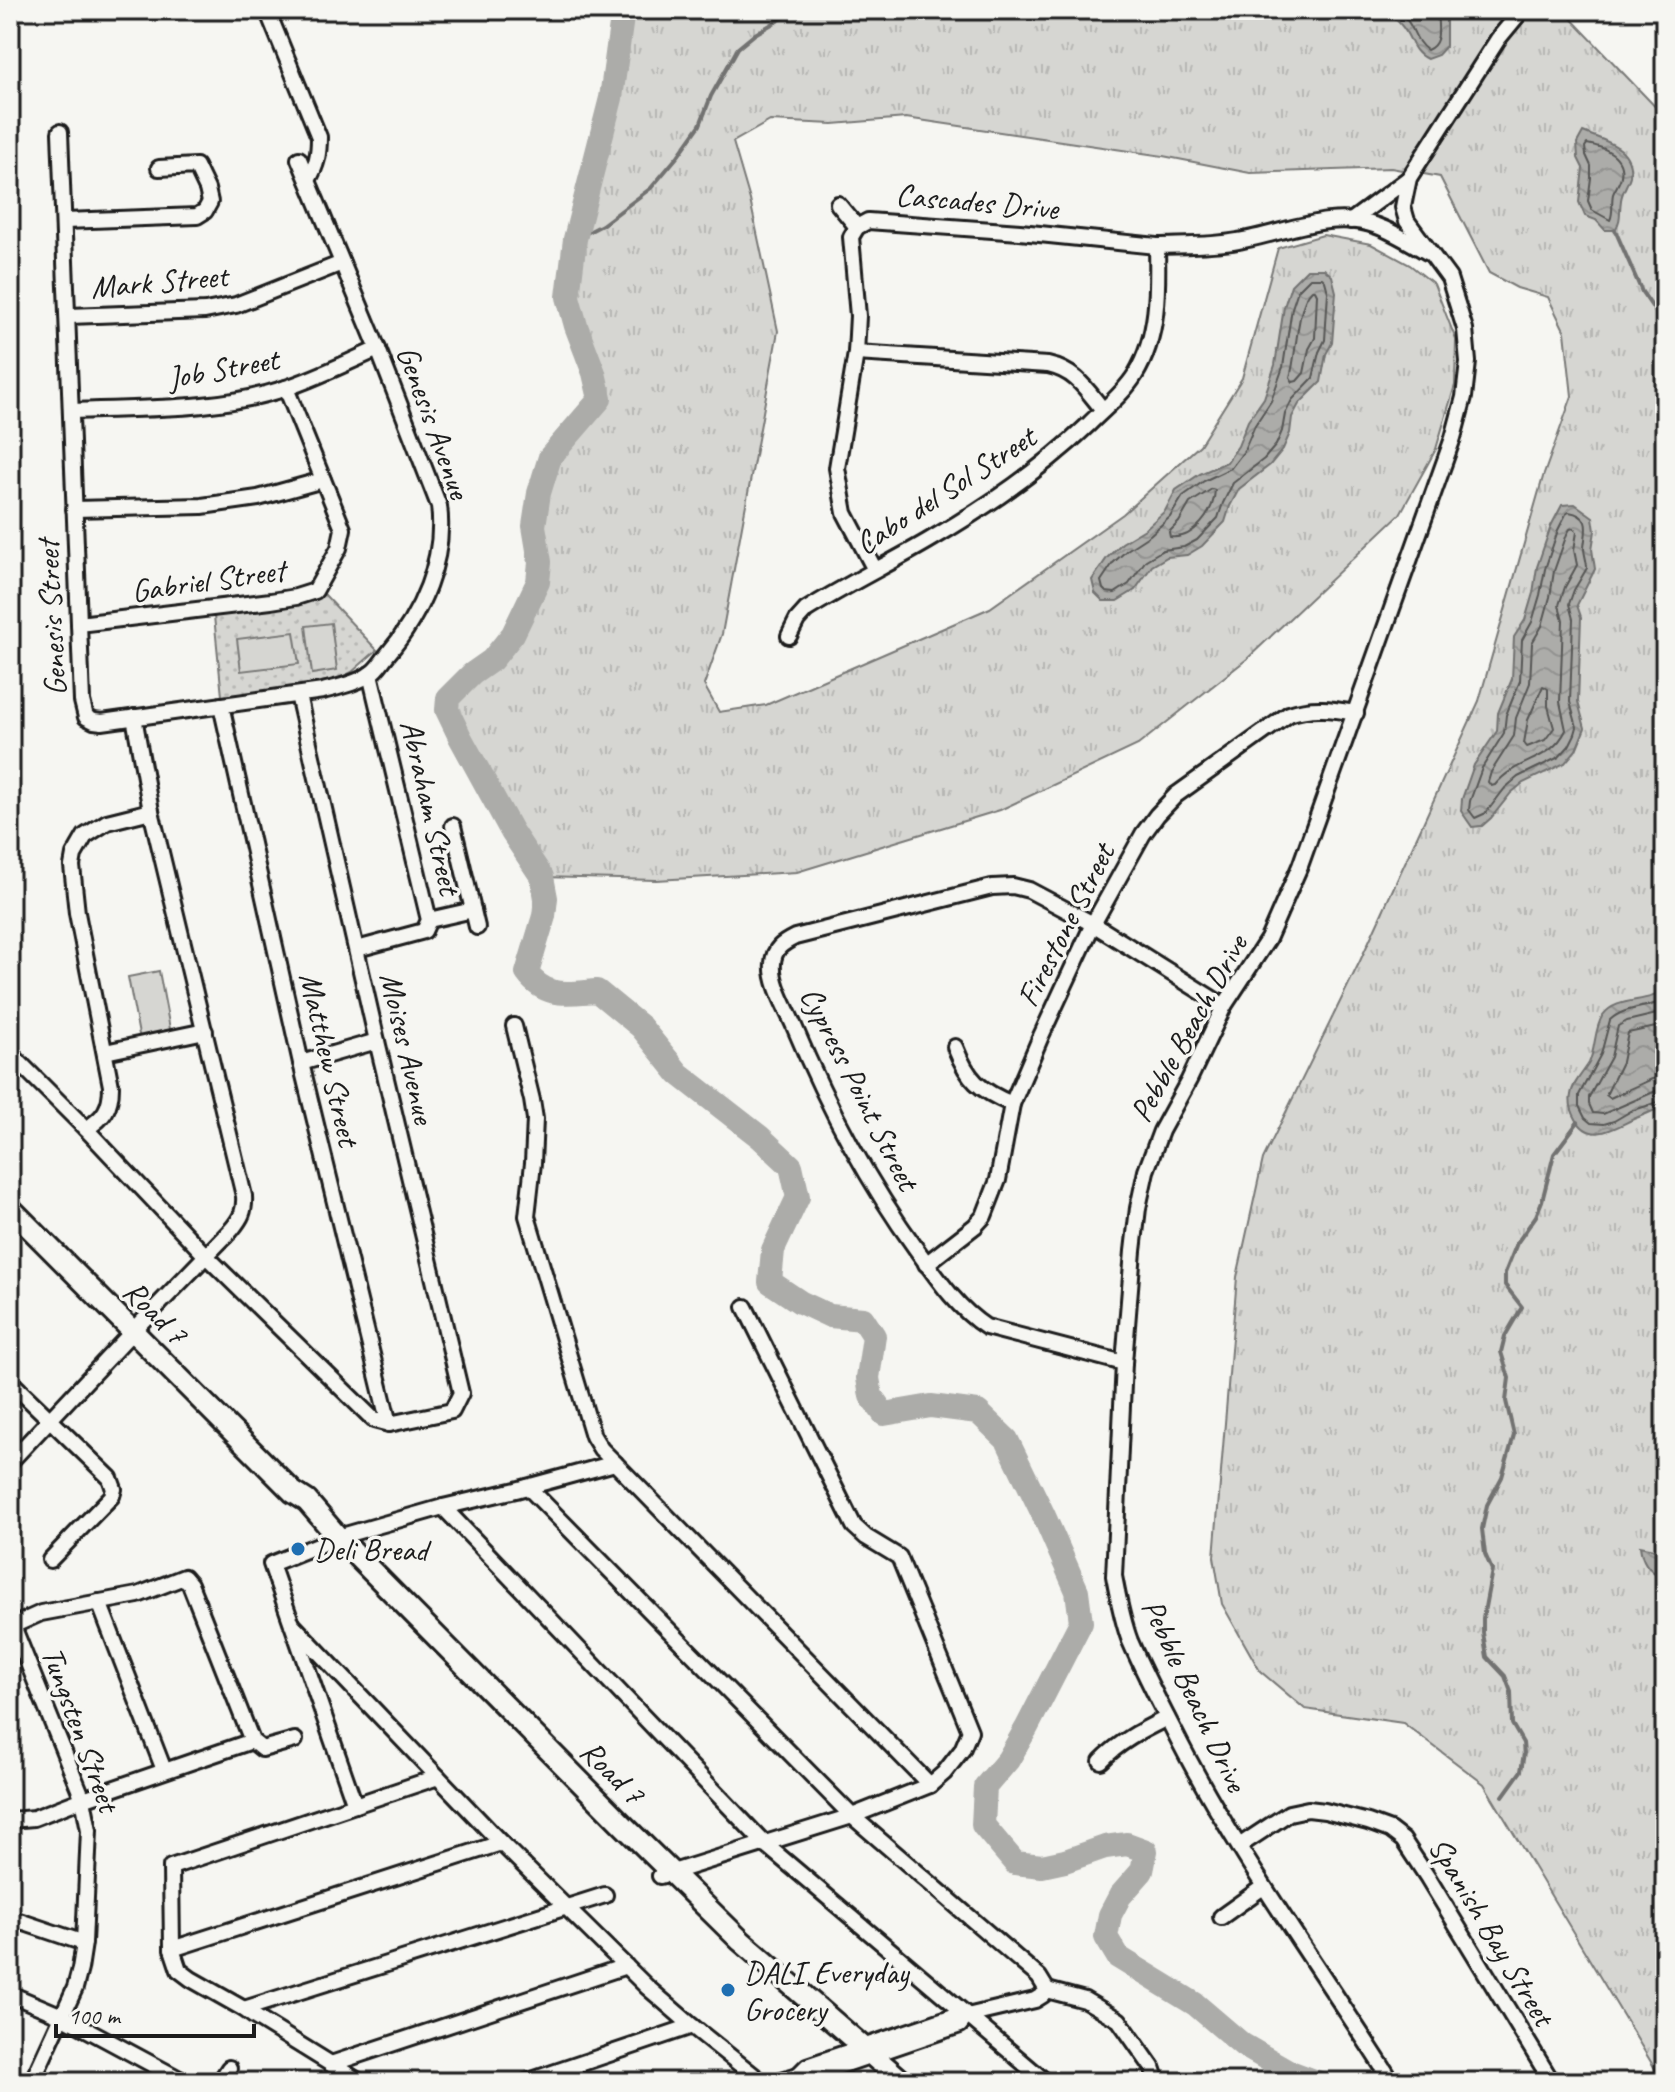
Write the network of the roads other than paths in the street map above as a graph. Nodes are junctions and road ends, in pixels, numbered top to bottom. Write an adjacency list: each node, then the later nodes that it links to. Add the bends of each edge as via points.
1 (267, 10): 7 (street, via 319,137 317,163)
2 (1522, 10): 6 (street, Pebble Beach Drive)
3 (60, 132): 9 (street, Genesis Street)
4 (299, 159): 7 (street, Genesis Avenue)
5 (159, 168): 9 (street, via 196,166 210,202 205,211 197,216)
6 (1409, 178): 10 (street); 13 (street, Pebble Beach Drive, via 1403,207 1407,221)
7 (308, 180): 14 (street, Genesis Avenue)
8 (838, 204): 11 (street)
9 (65, 221): 15 (street, Genesis Street)
10 (1351, 221): 12 (street, Cascades Drive, via 1306,225 1240,241); 13 (street, via 1377,226)
11 (857, 227): 12 (street, Cascades Drive, via 868,221); 17 (street, Cascades Drive, via 850,250 858,316)
12 (1157, 246): 19 (street, Cabo del Sol Street, via 1158,300 1146,351 1136,374)
13 (1434, 256): 29 (street, Pebble Beach Drive, via 1449,278 1465,329 1464,397)
14 (342, 263): 15 (street, Mark Street, via 236,305); 16 (street, Genesis Avenue)
15 (69, 316): 20 (street, Genesis Street)
16 (378, 349): 18 (street, Job Street); 26 (street, Genesis Avenue, via 439,506 442,527 434,572 416,616)
17 (856, 353): 19 (street, via 1048,365 1068,371); 23 (street, Cascades Drive, via 837,468 845,513)
18 (286, 388): 20 (street, Job Street, via 203,406); 21 (street, Gabriel Street)
19 (1103, 410): 23 (street, Cabo del Sol Street, via 976,512)
20 (71, 411): 22 (street, Genesis Street)
21 (323, 480): 22 (street, via 202,506); 24 (street, Gabriel Street, via 343,529 339,548 315,591)
22 (74, 509): 24 (street, Genesis Street)
23 (875, 570): 25 (street, Cabo del Sol Street, via 806,610)
24 (79, 624): 30 (street, Genesis Street, via 86,717 102,722)
25 (789, 636)
26 (370, 674): 27 (street); 34 (street, Abraham Street)
27 (298, 695): 28 (street); 37 (street, Moises Avenue)
28 (221, 705): 30 (street); 45 (street, Matthew Street)
29 (1356, 713): 35 (street, Firestone Street, via 1305,708 1289,714 1176,795 1143,834); 38 (street, Pebble Beach Drive, via 1268,939)
30 (134, 717): 31 (street)
31 (151, 811): 40 (street); 43 (street, via 107,822 85,836 74,855 77,913)
32 (453, 826): 33 (street)
33 (473, 910): 34 (street); 36 (street)
34 (429, 920): 37 (street, Abraham Street, via 424,931)
35 (1093, 924): 38 (street, Cypress Point Street); 46 (street, Firestone Street); 50 (street, Cypress Point Street, via 1029,890 992,887 795,937 774,953 776,982 837,1119)
36 (477, 927)
37 (357, 949): 41 (street, Moises Avenue)
38 (1224, 1006): 53 (street, Pebble Beach Drive, via 1146,1171)
39 (514, 1026): 58 (street, via 535,1119 527,1216 593,1436)
40 (205, 1031): 43 (street); 49 (street, via 245,1208)
41 (377, 1041): 45 (street); 56 (street, Moises Avenue, via 461,1393 452,1411)
42 (955, 1047): 46 (street, via 980,1089)
43 (105, 1052): 47 (street, via 111,1086 108,1107 100,1121)
44 (10, 1053): 47 (street)
45 (301, 1063): 56 (street, Matthew Street)
46 (1012, 1104): 50 (street, Firestone Street, via 998,1180 984,1216)
47 (86, 1129): 49 (street)
48 (10, 1208): 52 (street, Road 7)
49 (206, 1256): 52 (street); 56 (street, via 374,1420)
50 (926, 1264): 53 (street, Cypress Point Street, via 969,1316 986,1327)
51 (745, 1307): 72 (street, via 854,1526 899,1557 970,1731 962,1750)
52 (133, 1331): 55 (street); 61 (street, Road 7, via 307,1501)
53 (1124, 1363): 66 (street, Pebble Beach Drive, via 1114,1576 1130,1639)
54 (10, 1381): 55 (street)
55 (50, 1421): 57 (street); 62 (street, via 110,1478 114,1489)
56 (389, 1424)
57 (10, 1462)
58 (615, 1463): 59 (street); 72 (street)
59 (528, 1487): 60 (street); 75 (street)
60 (443, 1507): 61 (street); 78 (street)
61 (334, 1538): 64 (street, via 271,1564); 80 (street, Road 7)
62 (50, 1560)
63 (99, 1602): 65 (street, via 41,1613); 68 (street, via 138,1595 184,1577); 70 (street)
64 (292, 1624): 71 (street); 74 (street)
65 (12, 1626): 73 (street, Tungsten Street)
66 (1167, 1718): 69 (street, via 1114,1747); 79 (street, Pebble Beach Drive)
67 (295, 1740): 68 (street, via 262,1749)
68 (252, 1741): 70 (street)
69 (1101, 1761)
70 (164, 1770): 73 (street)
71 (438, 1777): 74 (street); 77 (street)
72 (930, 1785): 75 (street)
73 (83, 1799): 76 (street, via 34,1818); 86 (street, Tungsten Street, via 89,1843)
74 (355, 1805): 87 (street, via 171,1867)
75 (852, 1816): 78 (street); 89 (street, via 1039,1977)
76 (10, 1820)
77 (501, 1843): 83 (street); 87 (street)
78 (765, 1844): 80 (street); 93 (street)
79 (1239, 1846): 81 (street, Pebble Beach Drive); 110 (street, Spanish Bay Street, via 1289,1813 1308,1809 1390,1830 1428,1878)
80 (666, 1874): 95 (street, Road 7)
81 (1263, 1887): 84 (street); 109 (street, Pebble Beach Drive)
82 (605, 1895): 83 (street)
83 (568, 1907): 88 (street); 91 (street)
84 (1221, 1917)
85 (10, 1918): 86 (street)
86 (84, 1943): 92 (street, Tungsten Street, via 75,1988)
87 (172, 1949): 91 (street, via 179,1970)
88 (626, 1966): 94 (street); 96 (street)
89 (1047, 1990): 93 (street, via 1035,2000); 108 (street, via 1085,2000 1119,2020)
90 (10, 1994): 92 (street)
91 (244, 2009): 96 (street)
92 (62, 2016): 98 (street, Tungsten Street); 99 (street)
93 (967, 2016): 95 (street, via 954,2016); 107 (street)
94 (692, 2026): 102 (street); 103 (street)
95 (865, 2053): 104 (street, via 807,2066 798,2075); 105 (street, Road 7); 106 (street, Road 7)
96 (331, 2064): 101 (street)
97 (229, 2068): 100 (street)
98 (32, 2082)
99 (185, 2082)
100 (220, 2082)
101 (360, 2082)
102 (526, 2082)
103 (762, 2082)
104 (775, 2082)
105 (892, 2082)
106 (903, 2082)
107 (1046, 2082)
108 (1157, 2082)
109 (1392, 2082)
110 (1552, 2082)

